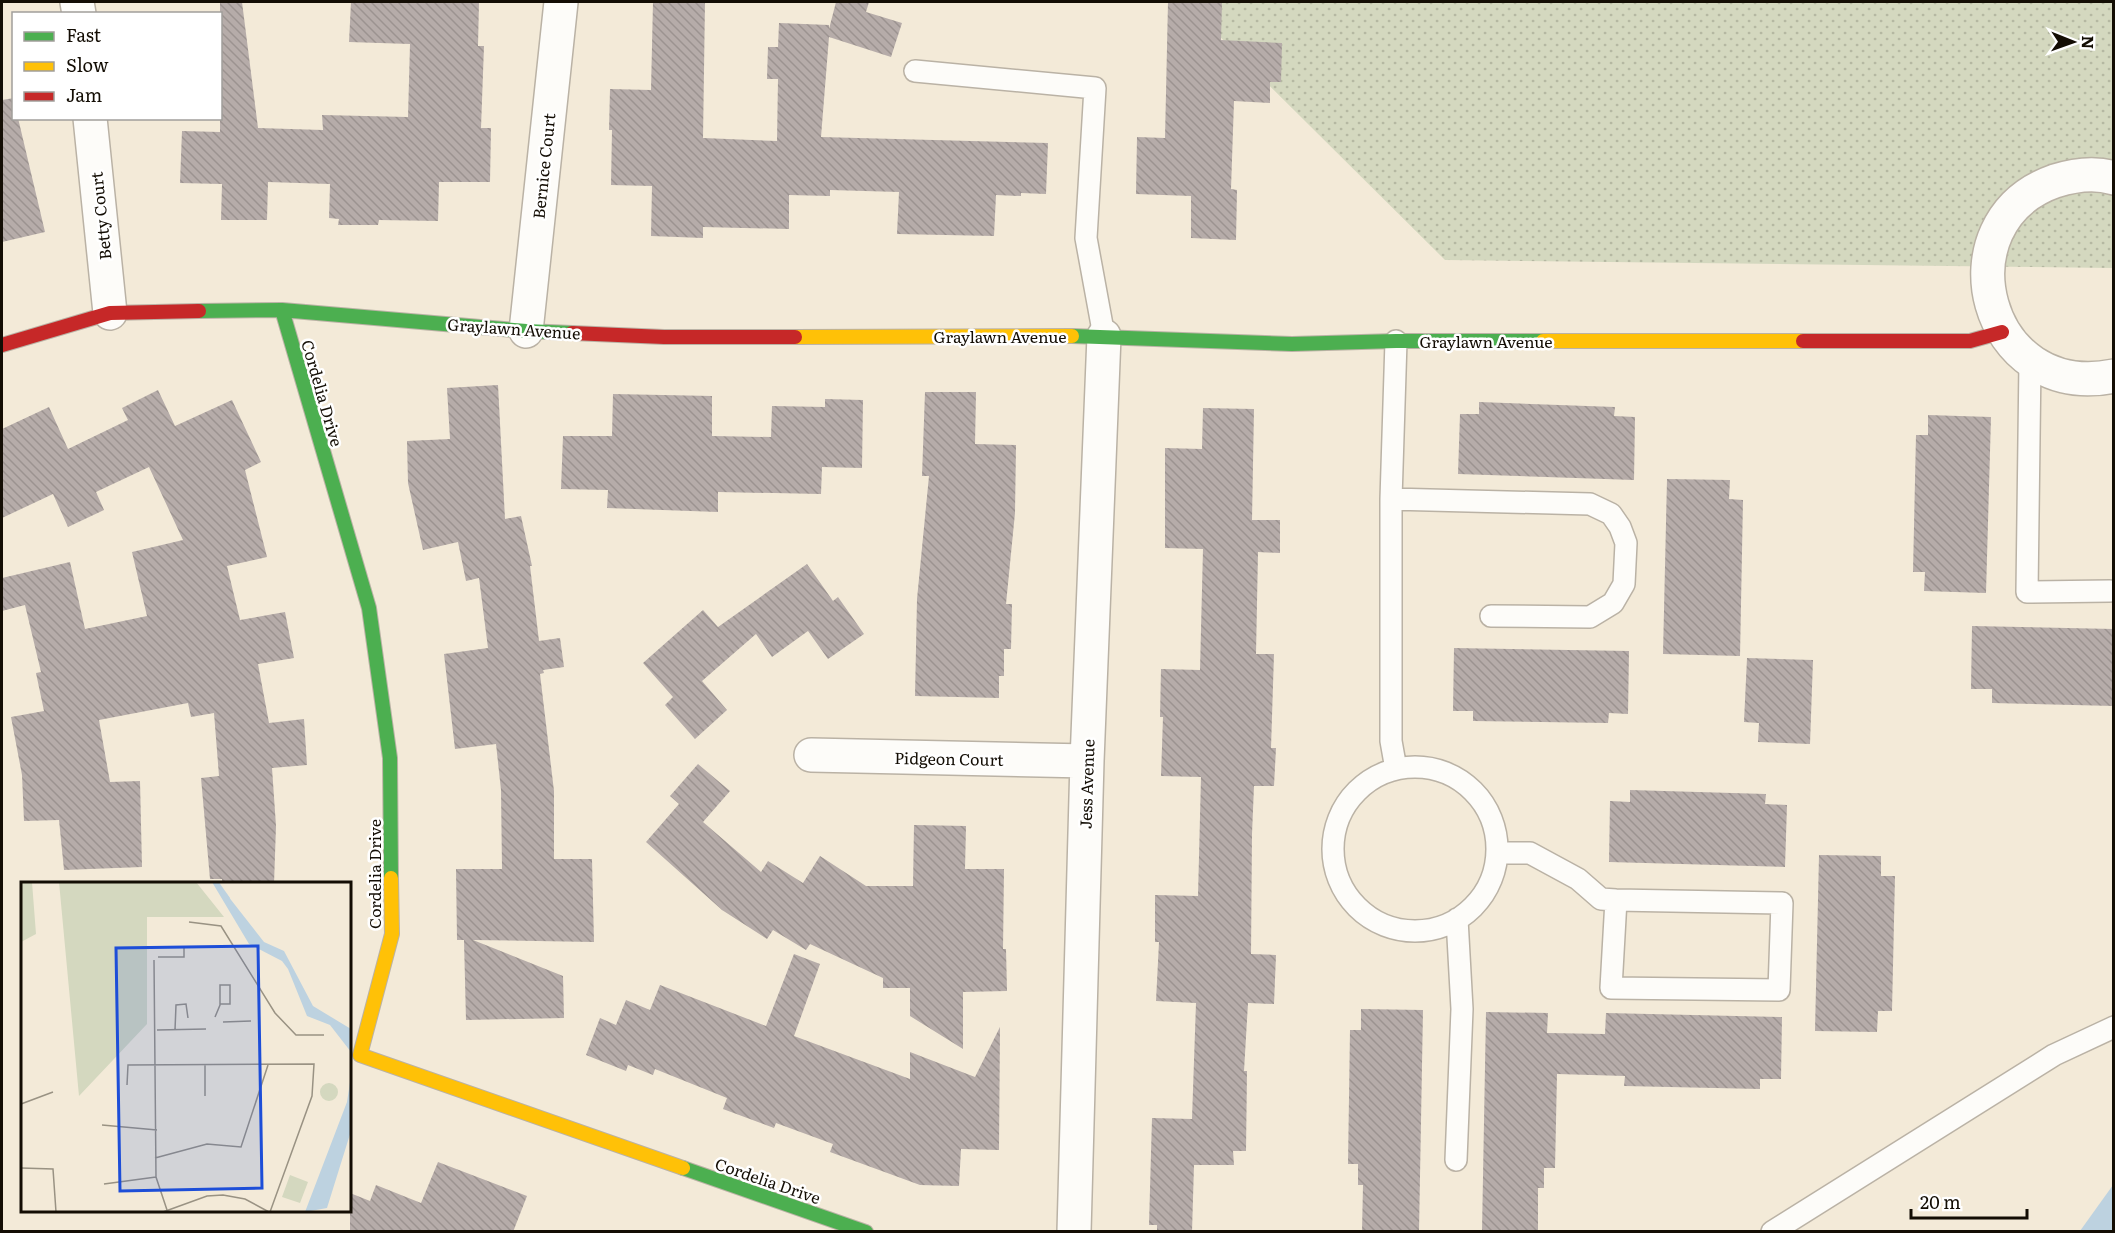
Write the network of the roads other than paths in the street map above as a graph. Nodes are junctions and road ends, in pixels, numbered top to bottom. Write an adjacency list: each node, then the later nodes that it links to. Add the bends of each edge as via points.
1 (561, 2): 7 (street, Bernice Court)
2 (915, 71): 9 (lane, via 1095,88 1086,238)
3 (90, 120): 6 (street, Betty Court)
4 (2114, 178): 8 (street, via 2072,175 2041,186 2014,207 1996,235 1987,267 1990,301)
5 (282, 310): 6 (street, Graylawn Avenue); 7 (street, Graylawn Avenue); 25 (street, Cordelia Drive, via 369,608 390,758 392,934 360,1055)
6 (110, 313): 11 (street, Graylawn Avenue)
7 (526, 331): 9 (street, Graylawn Avenue, via 664,337)
8 (2002, 332): 10 (street, Graylawn Avenue, via 1970,341); 12 (street)
9 (1104, 336): 10 (street, Graylawn Avenue, via 1292,344); 18 (street, Jess Avenue)
10 (1396, 341): 14 (lane)
11 (2, 345)
12 (2030, 361): 13 (street, via 2055,374 2084,380); 15 (lane, via 2027,592)
13 (2114, 376)
14 (1391, 499): 16 (lane, via 1590,504 1611,514 1626,543 1624,584 1613,603 1590,617); 19 (lane, via 1391,741)
15 (2110, 591)
16 (1491, 616)
17 (812, 755): 18 (street, Pidgeon Court)
18 (1087, 761): 26 (street, Jess Avenue)
19 (1396, 769): 20 (lane, via 1439,770 1476,793 1495,831); 22 (lane, via 1376,776 1345,806 1336,826 1336,870 1358,908 1376,921 1419,930)
20 (1497, 853): 21 (lane, via 1530,853 1578,879 1601,899); 22 (lane, via 1485,891)
21 (1616, 900): 21 (lane, via 1611,988 1779,990 1782,903)
22 (1457, 919): 24 (lane, via 1462,1009)
23 (2114, 1028): 27 (lane, via 2054,1055)
24 (1456, 1160)
25 (866, 1232)
26 (1074, 1232)
27 (1772, 1232)

